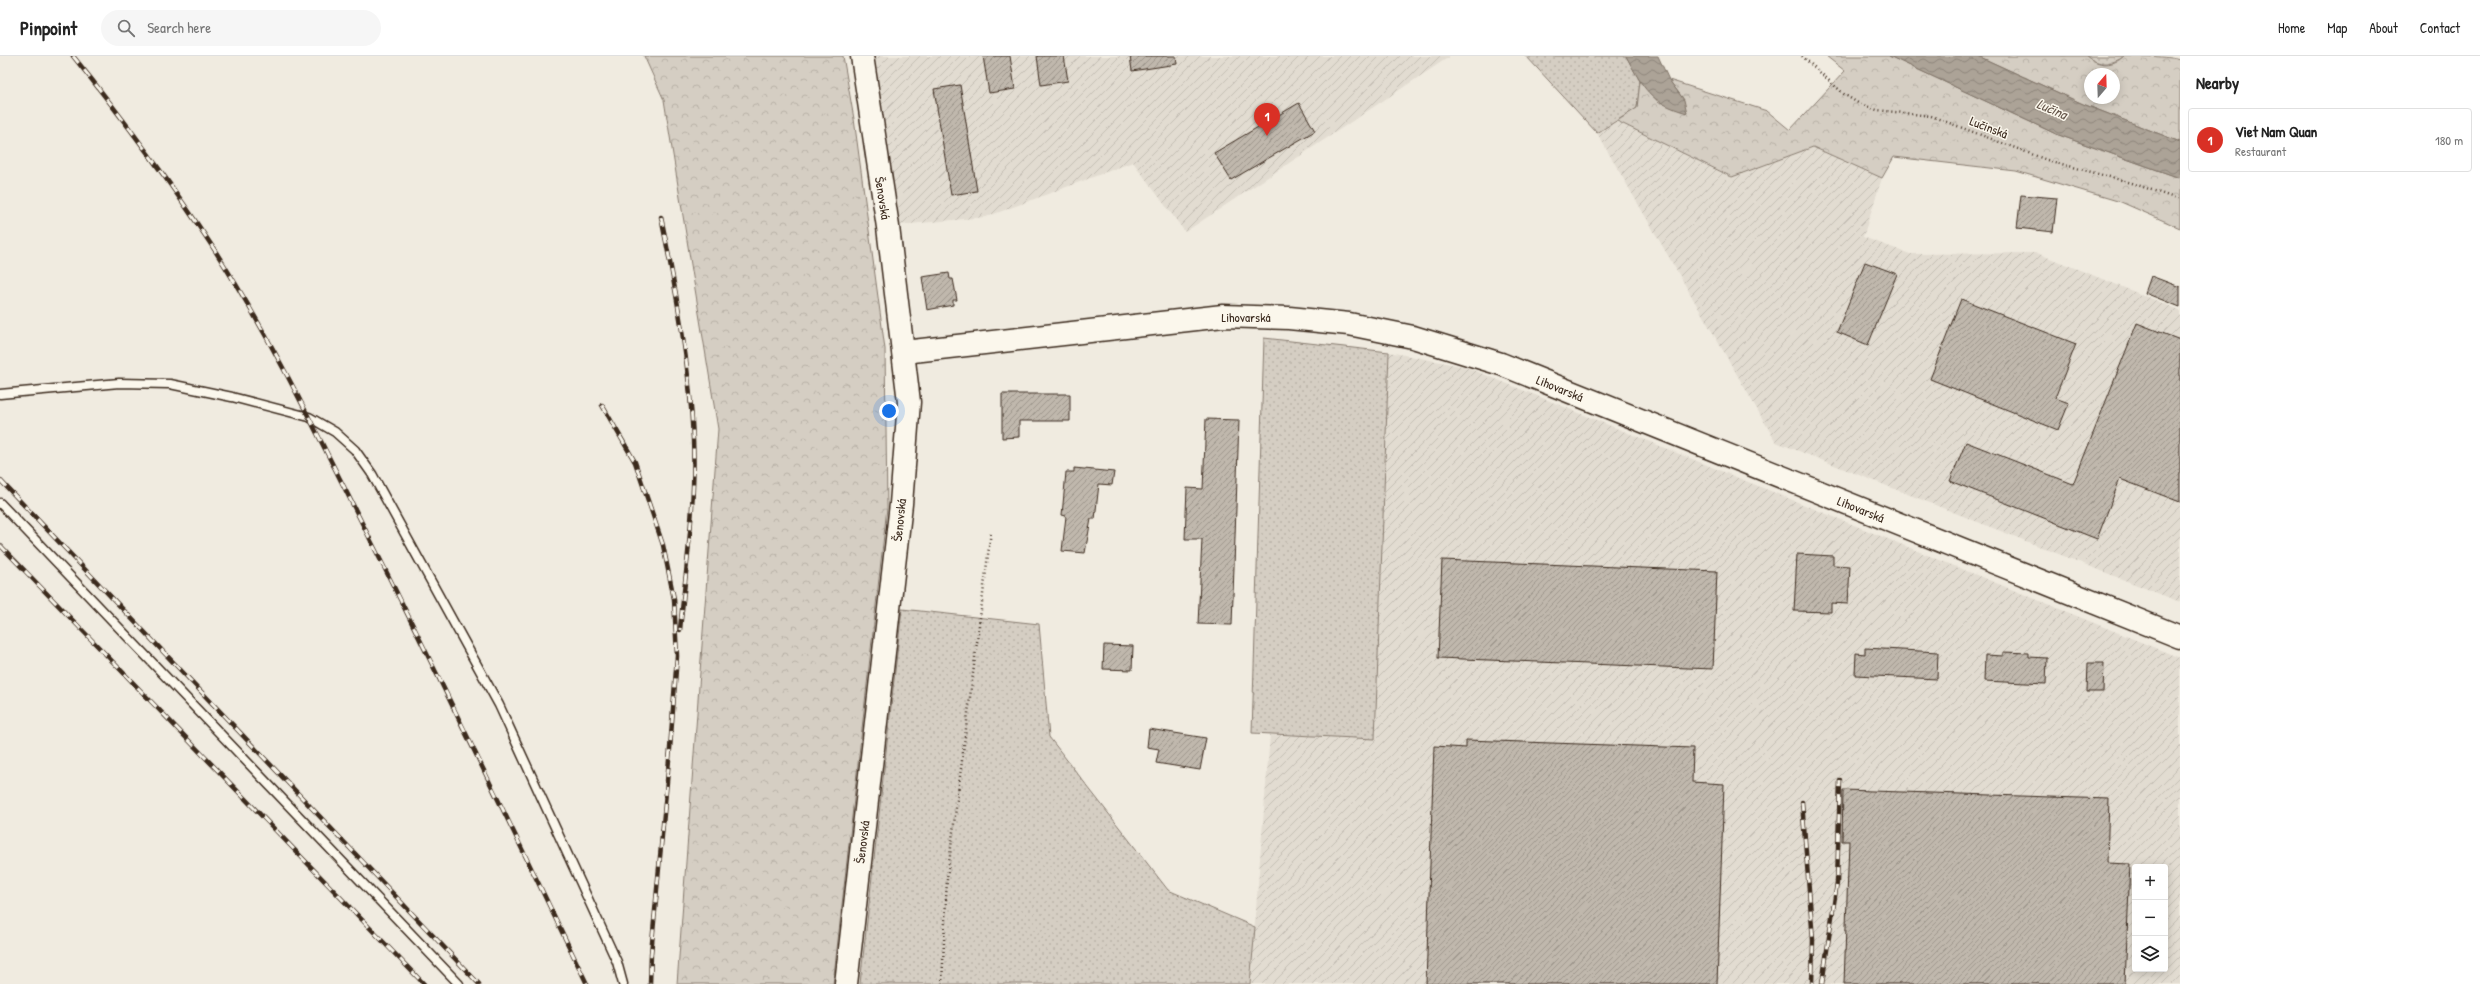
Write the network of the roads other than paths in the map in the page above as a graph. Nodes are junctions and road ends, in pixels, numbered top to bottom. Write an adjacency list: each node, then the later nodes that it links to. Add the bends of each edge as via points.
1 (862, 56): 2 (street, Šenovská)
2 (904, 352): 5 (street, Lihovarská, via 1224,316 1289,318 1348,324 1413,337 1501,364); 8 (street, Šenovská, via 909,402 905,460)
3 (0, 394): 7 (lane, via 119,383 170,384 309,417 335,432 355,450 372,474 499,705 617,962)
4 (0, 503): 6 (lane)
5 (2180, 637)
6 (459, 984)
7 (623, 984)
8 (846, 984)

